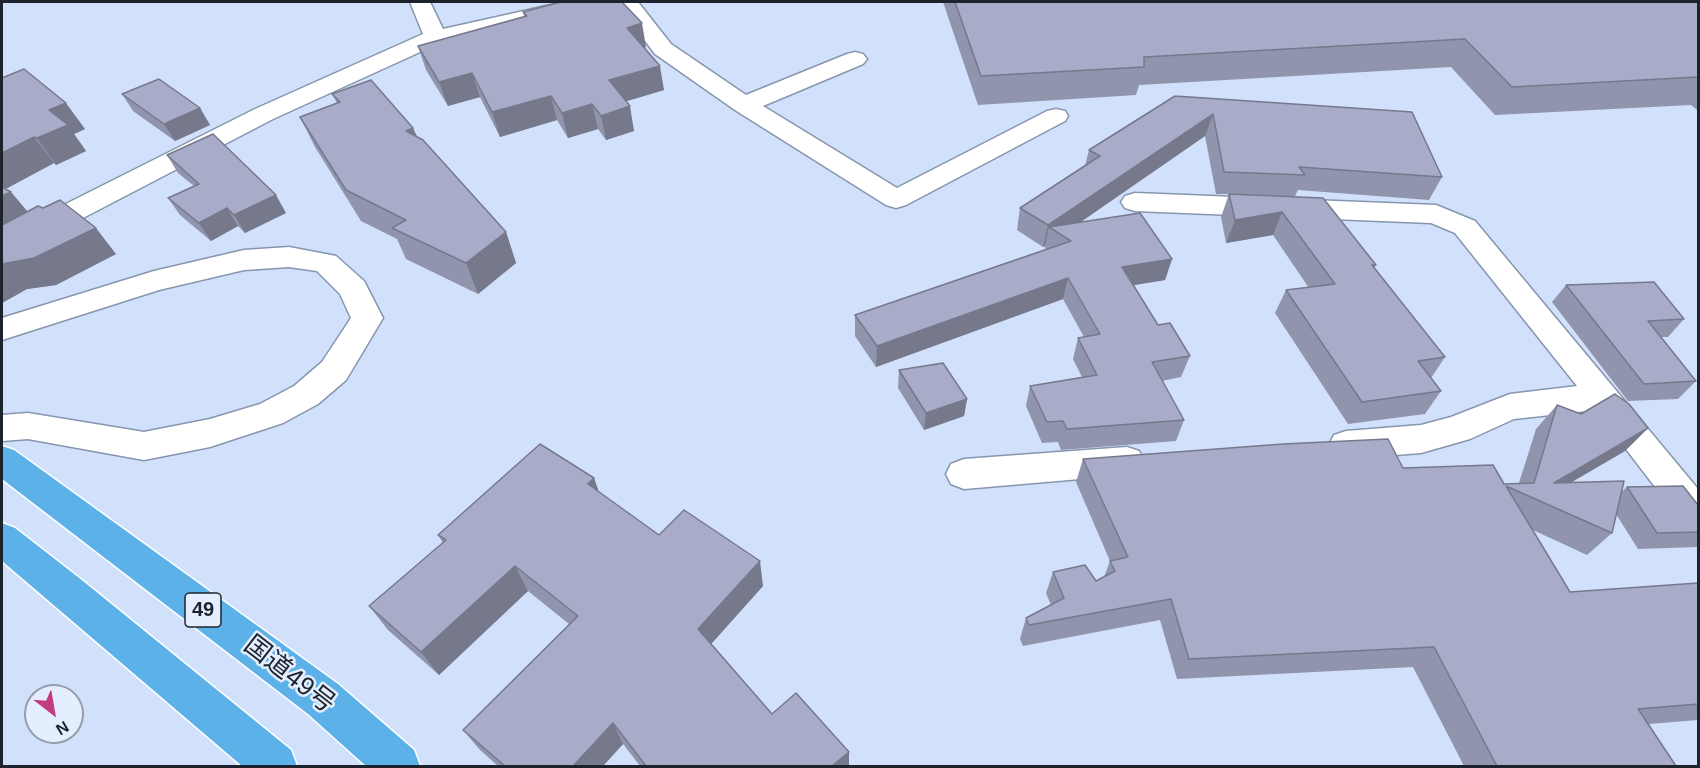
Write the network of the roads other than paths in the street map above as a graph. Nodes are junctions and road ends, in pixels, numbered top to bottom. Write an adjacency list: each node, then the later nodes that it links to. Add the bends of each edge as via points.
1 (420, 2): 4 (street)
2 (591, 2): 4 (street)
3 (627, 2): 6 (street, via 663,49)
4 (435, 37): 9 (street, via 264,114)
5 (855, 59): 6 (street)
6 (744, 105): 7 (street, via 896,199)
7 (1056, 116)
8 (1135, 202): 11 (street, via 1436,214 1465,227)
9 (2, 248)
10 (2, 329): 12 (street, via 154,281 244,260 289,257 326,263 353,288 367,318 334,371 306,394 271,414 210,433 144,446 28,426)
11 (1604, 396): 13 (street, via 1510,407 1458,429 1421,439); 17 (street)
12 (2, 428)
13 (1316, 447)
14 (1163, 459): 16 (street)
15 (2, 460): 20 (highway, 国道49号 / 49, via 322,699)
16 (964, 474)
17 (1698, 515)
18 (2, 540): 19 (highway)
19 (275, 766)
20 (398, 766)

